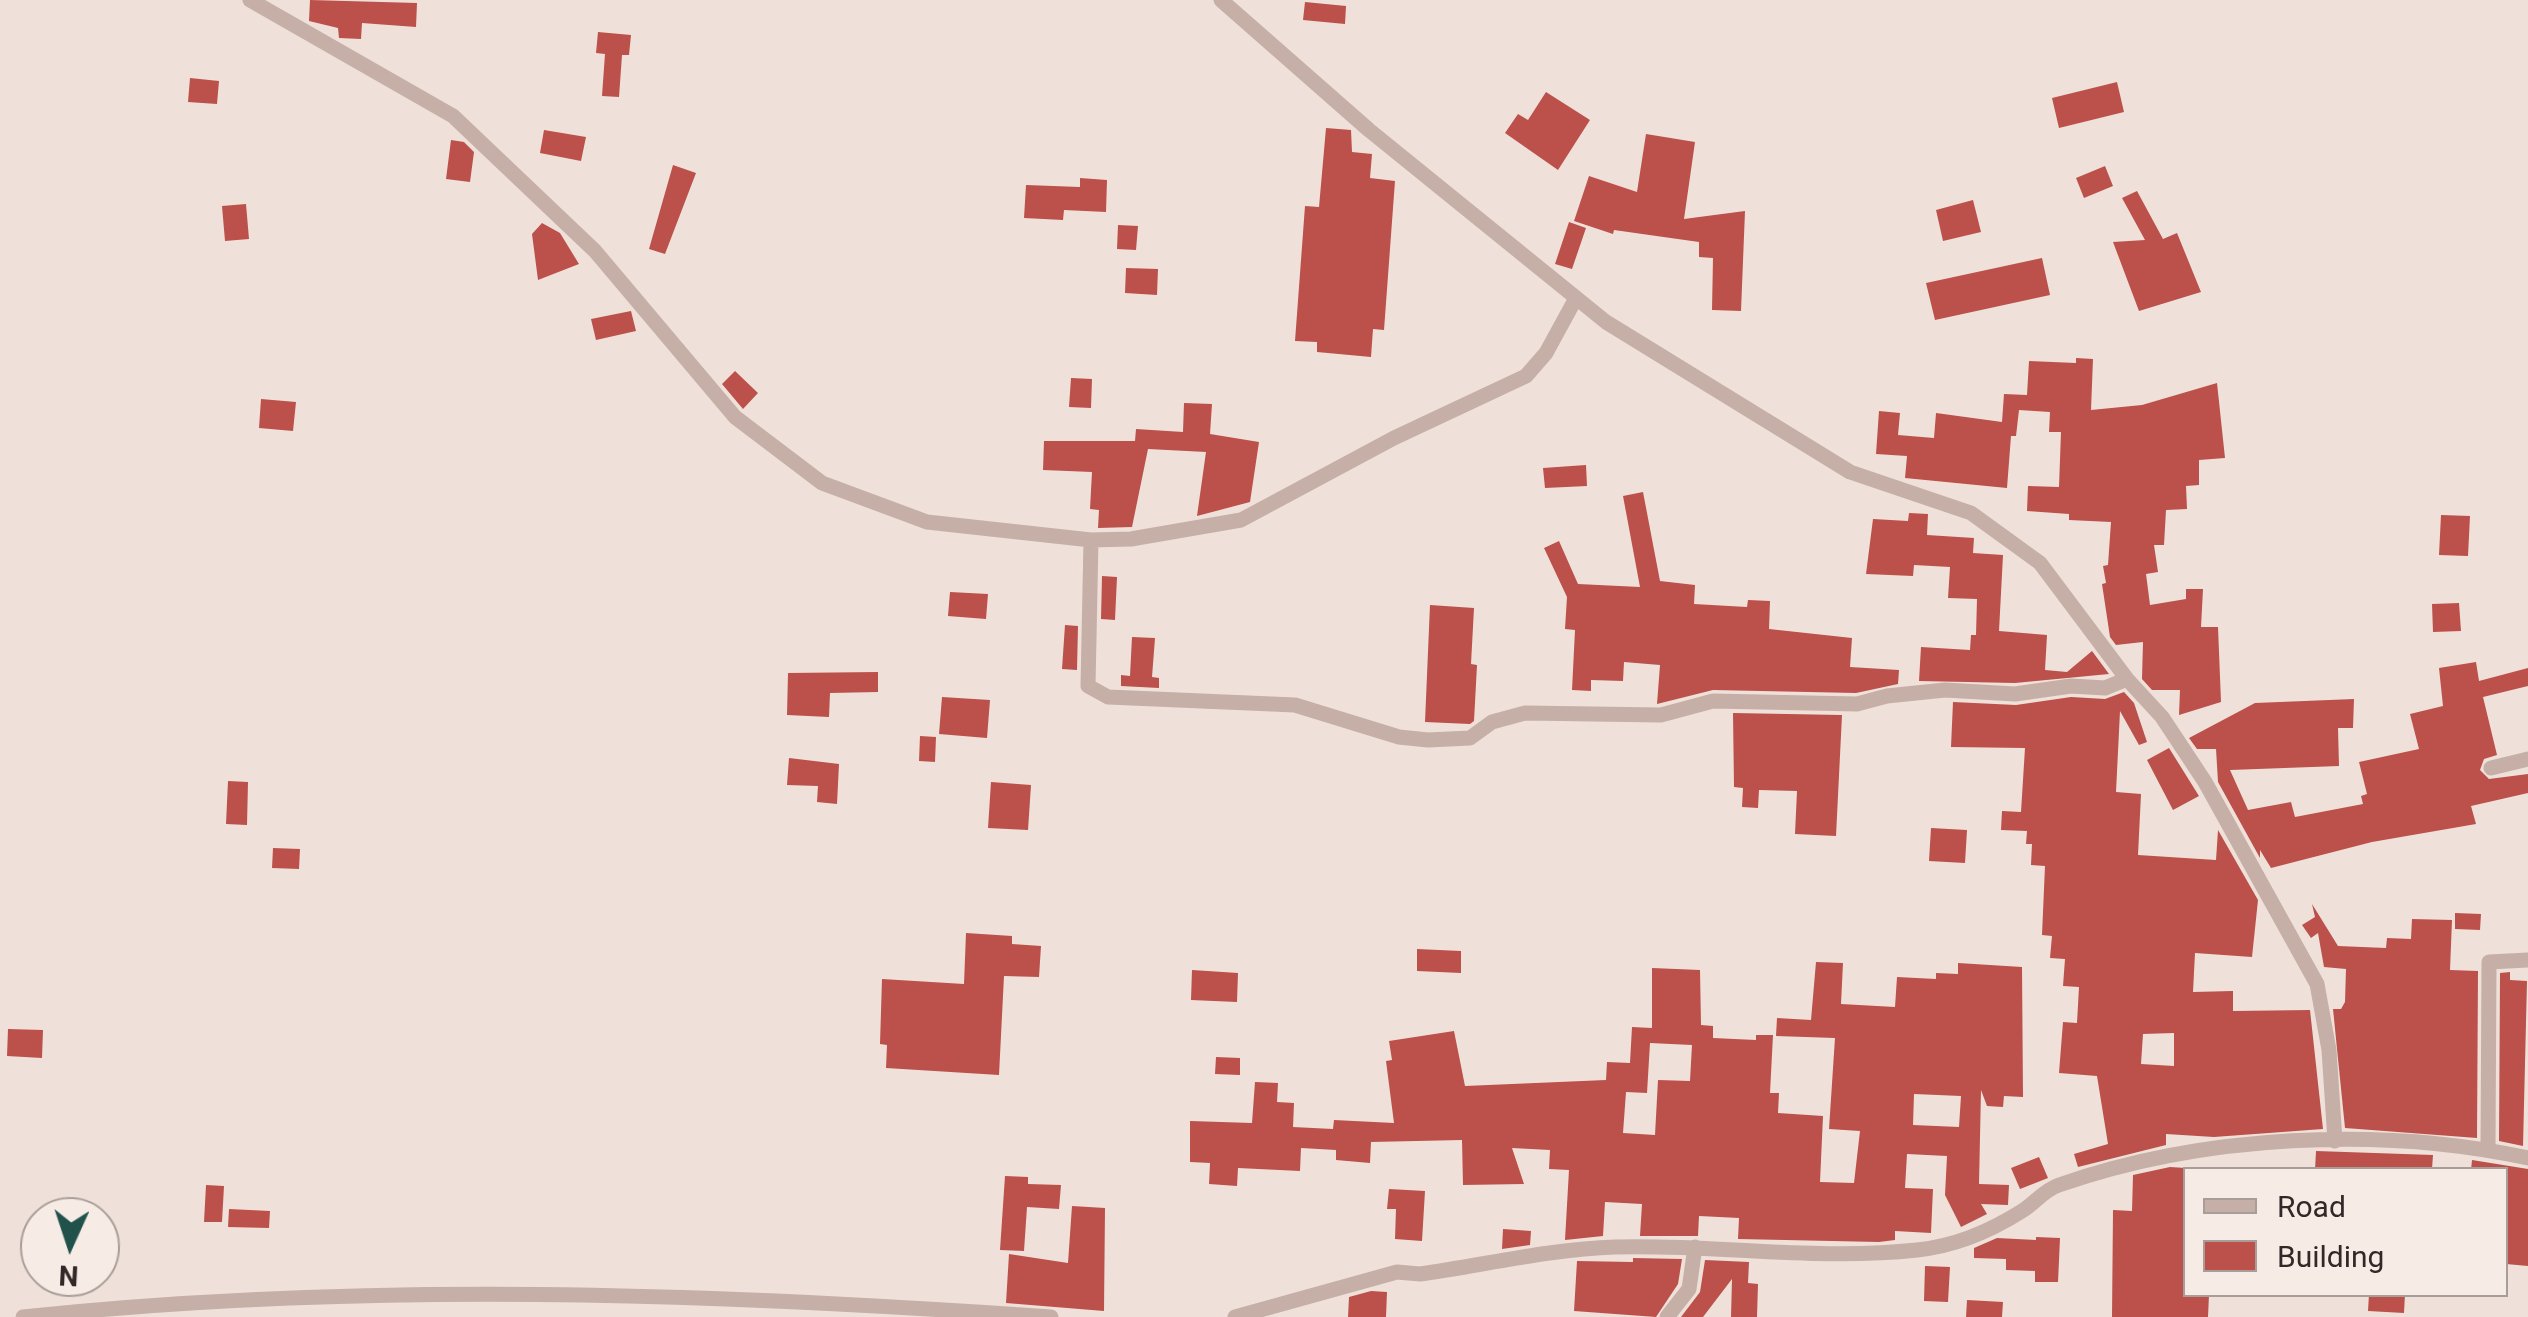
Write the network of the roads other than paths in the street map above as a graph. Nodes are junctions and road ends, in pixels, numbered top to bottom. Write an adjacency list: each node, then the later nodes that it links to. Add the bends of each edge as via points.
1 (250, 0): 4 (street, via 453,116 595,251 735,418 822,483 927,522)
2 (1221, 0): 3 (street)
3 (1576, 298): 4 (street, via 1546,353 1498,393 1394,438 1241,520 1132,540); 5 (street, via 1850,472 1971,513 2040,562)
4 (1091, 540): 5 (street, via 1088,686 1108,697 1295,705 1399,737 1470,738 1492,722 1525,713 1661,715 1713,701 1857,704 1945,690 2105,688)
5 (2127, 679): 9 (street, via 2206,782 2317,984)
6 (2528, 759): 7 (street)
7 (2491, 768)
8 (2528, 960): 10 (street, via 2489,962)
9 (2335, 1141): 10 (street); 12 (street, via 2210,1145 2116,1165 2051,1188 2026,1209 1957,1244 1832,1254)
10 (2488, 1149): 11 (street)
11 (2528, 1158)
12 (1695, 1247): 15 (street, via 1610,1247 1397,1272); 16 (street, via 1689,1288)
13 (23, 1317): 14 (street, via 170,1301 565,1295 831,1302)
14 (1051, 1317)
15 (1235, 1317)
16 (1668, 1317)

